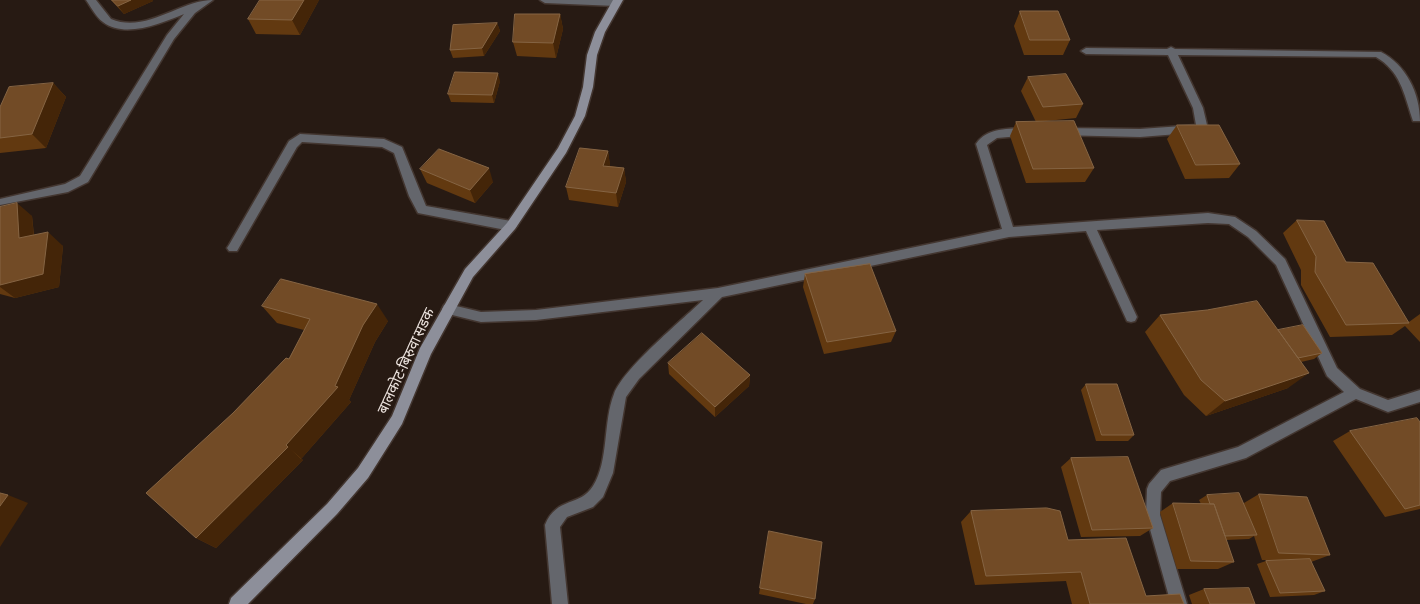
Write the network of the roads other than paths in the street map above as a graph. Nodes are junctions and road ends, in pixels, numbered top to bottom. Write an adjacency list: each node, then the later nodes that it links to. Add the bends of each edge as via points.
1 (91, 0): 4 (street, via 104,18 127,26)
2 (544, 0): 3 (street)
3 (617, 1): 9 (main road, बालकोट-बिरुवा सडक, via 592,55 580,116 562,150)
4 (203, 2): 8 (street, via 181,21 170,37 84,179 68,188)
5 (1170, 50): 6 (street); 7 (street, via 1378,54 1400,69); 11 (street, via 1198,108 1202,125 1199,129 1140,133 993,134 984,139 982,155)
6 (1086, 51)
7 (1416, 118)
8 (3, 202)
9 (511, 226): 12 (street, via 422,210 412,193 398,150 384,144 300,138 293,144); 14 (main road, बालकोट-बिरुवा सडक, via 469,273)
10 (1090, 227): 11 (street); 15 (street); 16 (street, via 1208,218 1231,220 1252,234 1281,262 1332,372)
11 (1009, 232): 13 (street)
12 (233, 248)
13 (718, 293): 14 (street, via 536,314 481,317); 19 (street, via 634,375 620,395 606,473 598,492 588,502 562,512 552,525)
14 (448, 309): 18 (main road, बालकोट-बिरुवा सडक, via 425,352 397,420 363,474)
15 (1132, 317)
16 (1355, 393): 17 (street, via 1388,406); 20 (street, via 1241,453 1166,475 1154,490 1153,515)
17 (1420, 396)
18 (237, 604)
19 (560, 604)
20 (1180, 604)

